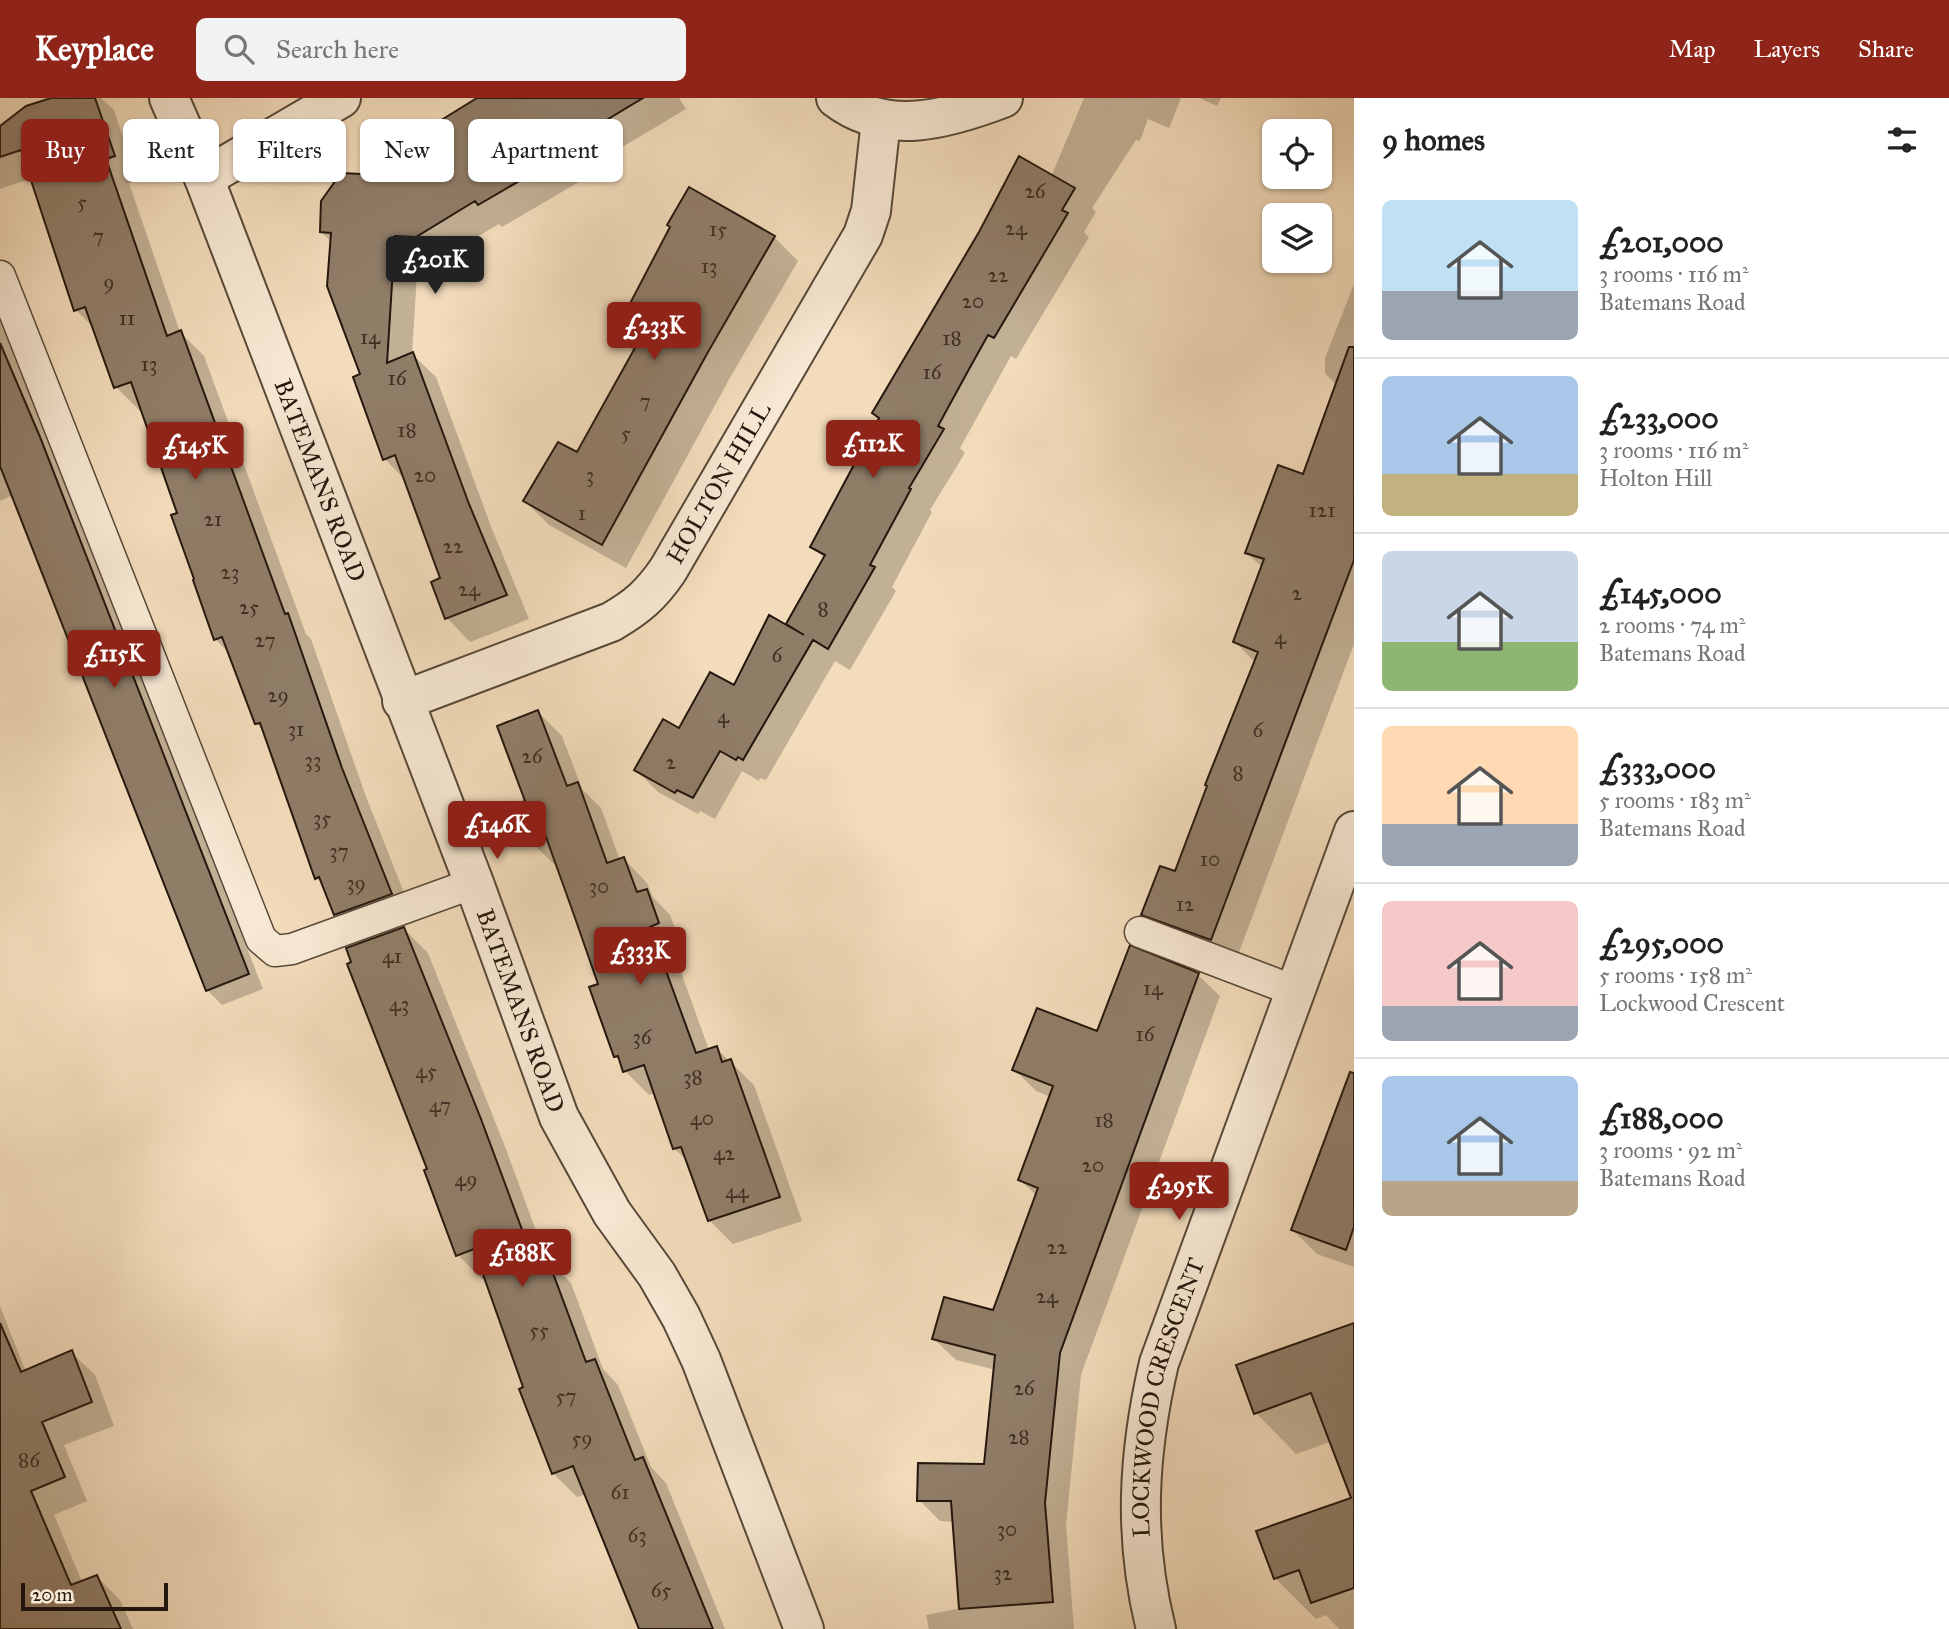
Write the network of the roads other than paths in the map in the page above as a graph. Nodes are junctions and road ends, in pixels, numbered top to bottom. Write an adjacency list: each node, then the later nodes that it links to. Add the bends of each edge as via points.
1 (169, 98): 5 (street, BATEMANS ROAD)
2 (341, 98): 7 (street)
3 (836, 98): 6 (street)
4 (1003, 98): 6 (street, via 936,119)
5 (178, 119)
6 (881, 120): 10 (street, HOLTON HILL, via 871,211 863,235 654,590 611,622)
7 (219, 169)
8 (206, 182): 10 (street, BATEMANS ROAD)
9 (0, 276): 12 (lane, via 261,939 275,951 292,948)
10 (402, 701): 12 (street, BATEMANS ROAD)
11 (1351, 848): 14 (street, LOCKWOOD CRESCENT)
12 (474, 883): 15 (street, BATEMANS ROAD, via 559,1116 612,1213 681,1317)
13 (1140, 932): 14 (lane)
14 (1295, 991): 16 (street, LOCKWOOD CRESCENT, via 1159,1363 1150,1404 1141,1465 1140,1532)
15 (804, 1629)
16 (1156, 1629)

